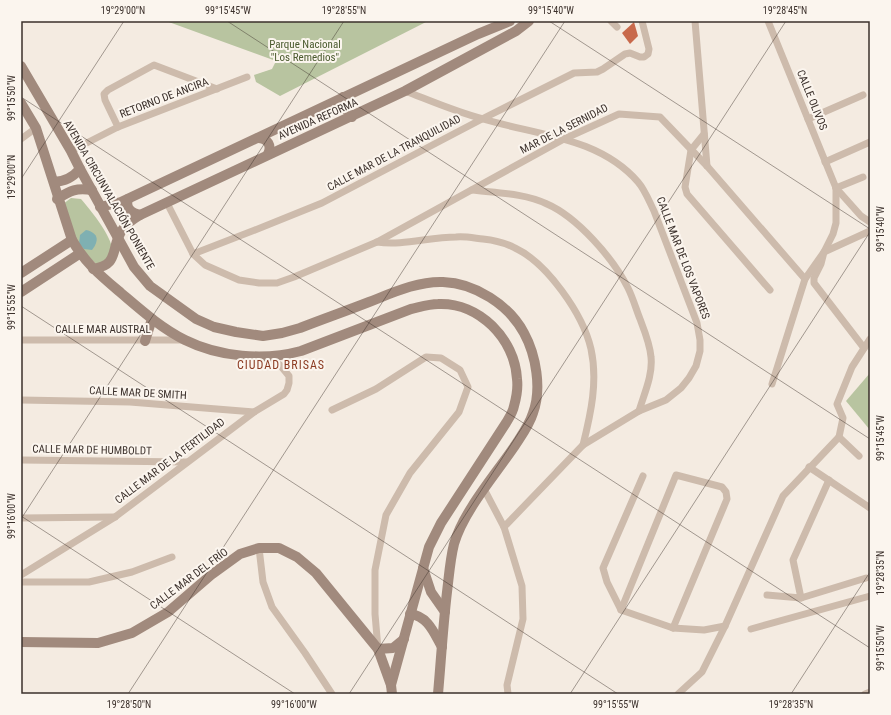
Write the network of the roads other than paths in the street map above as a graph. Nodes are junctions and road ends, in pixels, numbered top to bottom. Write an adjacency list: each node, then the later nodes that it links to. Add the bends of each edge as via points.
1 (510, 21): 13 (main road, AVENIDA REFORMA)
2 (529, 21): 11 (main road, AVENIDA REFORMA, via 516,31)
3 (612, 21): 7 (street)
4 (642, 21): 16 (street, CALLE MAR DE LA TRANQUILIDAD, via 648,54 640,57 625,54 603,69 590,73 574,73)
5 (694, 21): 20 (street)
6 (768, 21): 17 (street, CALLE OLIVOS)
7 (617, 27)
8 (21, 66): 26 (main road, AVENIDA CIRCUNVALACIÓN PONIENTE)
9 (247, 77): 10 (street, RETORNO DE ANCIRA)
10 (217, 89): 18 (street, RETORNO DE ANCIRA); 18 (street, RETORNO DE ANCIRA, via 154,65 104,94)
11 (405, 91): 15 (main road, AVENIDA REFORMA); 16 (street, CALLE MAR DE LOS VAPORES)
12 (863, 95): 17 (street)
13 (343, 97): 15 (main road, via 344,108); 21 (main road, AVENIDA REFORMA)
14 (21, 103): 19 (main road)
15 (352, 117): 27 (main road, AVENIDA REFORMA)
16 (482, 119): 23 (street, CALLE MAR DE LOS VAPORES); 48 (street, CALLE MAR DE LA TRANQUILIDAD, via 322,203)
17 (808, 119): 28 (street, CALLE OLIVOS)
18 (118, 127): 26 (street, RETORNO DE ANCIRA)
19 (36, 128): 22 (street); 32 (main road)
20 (704, 134): 25 (street); 29 (street)
21 (258, 138): 27 (main road, via 269,143); 37 (main road, AVENIDA REFORMA)
22 (21, 139)
23 (564, 139): 25 (street, MAR DE LA SERNIDAD, via 619,114 660,117); 35 (street, MAR DE LA SERNIDAD); 66 (street, CALLE MAR DE LOS VAPORES, via 612,159 638,182 654,211 697,323 700,351 689,378 666,400)
24 (870, 142): 28 (street)
25 (691, 150): 29 (street, MAR DE LA SERNIDAD); 54 (street, via 687,194)
26 (71, 151): 30 (main road, AVENIDA CIRCUNVALACIÓN PONIENTE)
27 (268, 154): 38 (main road, AVENIDA REFORMA)
28 (825, 162): 33 (street, CALLE OLIVOS)
29 (707, 166): 53 (street, MAR DE LA SERNIDAD)
30 (80, 169): 32 (main road, via 69,178); 34 (main road, AVENIDA CIRCUNVALACIÓN PONIENTE)
31 (863, 177): 33 (street)
32 (54, 182): 36 (main road)
33 (836, 188): 41 (street, CALLE OLIVOS, via 861,216); 46 (street, CALLE OLIVOS, via 836,223)
34 (92, 190): 36 (main road, via 80,188); 39 (main road, AVENIDA CIRCUNVALACIÓN PONIENTE)
35 (472, 190): 45 (street, MAR DE LA SERNIDAD); 66 (street, via 531,198 548,204 570,219 606,254 629,289 649,342 651,372)
36 (57, 198): 44 (main road)
37 (128, 199): 39 (main road, AVENIDA REFORMA); 40 (main road, via 131,212)
38 (167, 203): 40 (main road, AVENIDA REFORMA); 48 (street)
39 (100, 207): 43 (main road, AVENIDA CIRCUNVALACIÓN PONIENTE)
40 (140, 215): 43 (main road, AVENIDA REFORMA, via 123,228)
41 (870, 222)
42 (870, 231): 46 (street)
43 (118, 238): 50 (main road, via 112,260 101,268); 76 (main road, AVENIDA CIRCUNVALACIÓN PONIENTE, via 134,267 150,286 196,319 214,327 236,332 263,336 282,333 406,288 424,284 442,282 459,285 490,298 507,310 530,343 537,383 534,412 527,428)
44 (72, 240): 47 (main road); 49 (main road)
45 (377, 242): 48 (street, MAR DE LA SERNIDAD, via 277,283 239,280 206,265); 69 (street, via 389,244 456,237 484,239 514,247 550,276 569,300 583,324 591,349 594,381 591,412)
46 (824, 252): 53 (street); 61 (street, via 814,283)
47 (80, 254): 50 (main road); 51 (main road)
48 (193, 254)
49 (45, 258): 51 (main road, via 51,264); 52 (main road)
50 (93, 269): 56 (main road)
51 (52, 272): 55 (main road)
52 (21, 273)
53 (805, 278): 63 (street)
54 (770, 290)
55 (21, 292)
56 (152, 319): 59 (main road); 60 (main road)
57 (870, 339): 61 (street)
58 (21, 340): 60 (street, CALLE MAR AUSTRAL)
59 (185, 340): 60 (street, CALLE MAR AUSTRAL); 62 (main road, via 224,352)
60 (145, 341)
61 (864, 348): 68 (street, via 852,367 837,404 843,418)
62 (259, 356): 67 (street, CALLE MAR DE LA FERTILIDAD, via 280,365 289,376 289,383 284,394); 83 (main road, via 285,355 301,351 411,309 440,303 468,309 494,327 512,354 517,379 514,406 506,423 441,523 429,547)
63 (772, 384)
64 (21, 400): 67 (street, CALLE MAR DE SMITH, via 130,402)
65 (332, 410): 99 (street, via 376,389 426,357 442,358 460,370 468,387 459,412 410,473 386,515 375,570)
66 (639, 410): 69 (street, CALLE MAR DE LOS VAPORES)
67 (254, 412): 72 (street, CALLE MAR DE LA FERTILIDAD)
68 (839, 437): 70 (street); 73 (street)
69 (583, 445): 80 (street, CALLE MAR DE LOS VAPORES)
70 (859, 456)
71 (21, 460): 72 (street, CALLE MAR DE HUMBOLDT)
72 (187, 462): 78 (street, CALLE MAR DE LA FERTILIDAD)
73 (809, 467): 75 (street); 93 (street, via 783,496)
74 (643, 476): 90 (street, via 603,568 607,582)
75 (829, 480): 77 (street); 89 (street, via 793,560)
76 (484, 489): 80 (street); 91 (main road, AVENIDA CIRCUNVALACIÓN PONIENTE, via 462,523 454,544)
77 (870, 508)
78 (115, 517): 79 (street); 84 (street, CALLE MAR DE LA FERTILIDAD)
79 (21, 518)
80 (504, 527): 104 (street, via 522,586 523,619 507,685)
81 (259, 548): 97 (main road, CALLE MAR DEL FRÍO, via 240,554 168,612 132,633 98,643); 99 (main road, CALLE MAR DEL FRÍO, via 279,548 297,557 316,573); 102 (street, via 263,582 272,607)
82 (172, 557): 86 (street, via 132,572 89,582)
83 (423, 568): 91 (main road, via 431,592); 92 (main road)
84 (21, 575)
85 (866, 578): 89 (street)
86 (21, 582)
87 (767, 595): 89 (street)
88 (870, 596): 95 (street)
89 (801, 598)
90 (622, 610): 94 (street); 94 (street, via 676,475 722,487 727,499)
91 (445, 612): 98 (main road, AVENIDA CIRCUNVALACIÓN PONIENTE)
92 (410, 614): 96 (main road); 98 (main road, via 427,622)
93 (726, 626): 94 (street, via 704,630); 105 (street, via 702,672)
94 (674, 628)
95 (751, 629)
96 (404, 639): 99 (main road, via 393,648); 100 (main road)
97 (21, 642)
98 (442, 647): 103 (main road, AVENIDA CIRCUNVALACIÓN PONIENTE)
99 (378, 649): 100 (main road, CALLE MAR DEL FRÍO)
100 (392, 690)
101 (870, 692): 106 (street)
102 (332, 694)
103 (438, 694)
104 (508, 694)
105 (678, 694)
106 (865, 694)

